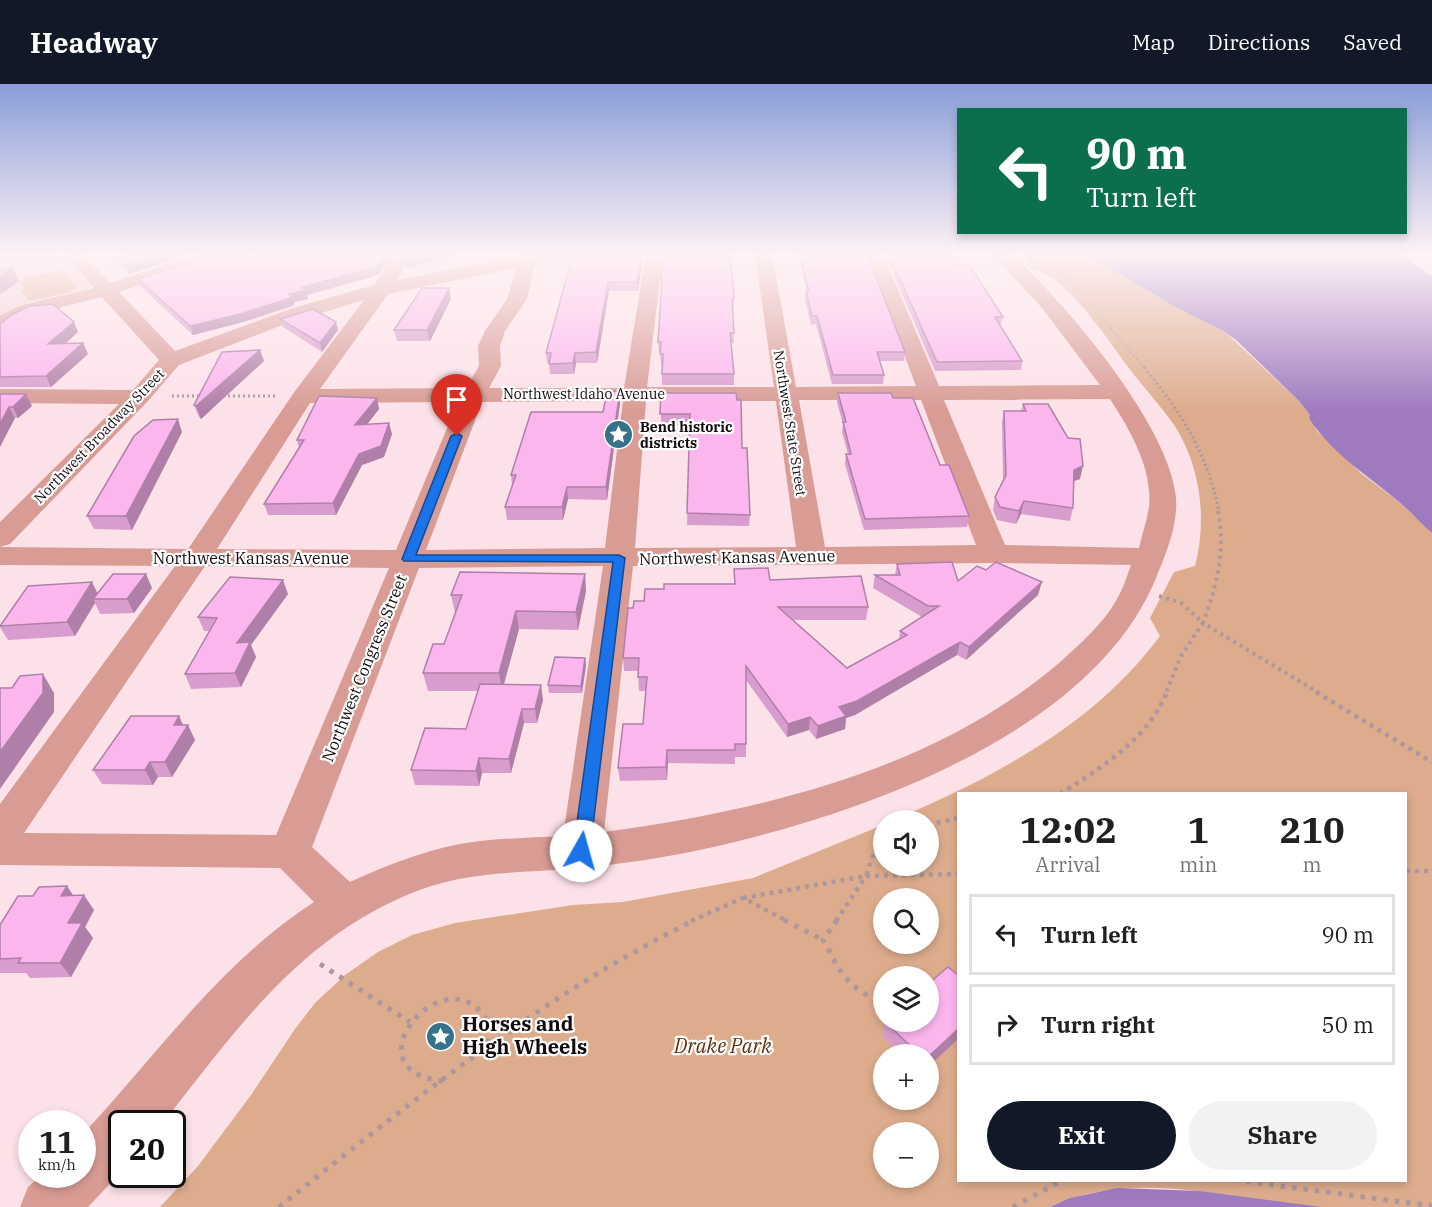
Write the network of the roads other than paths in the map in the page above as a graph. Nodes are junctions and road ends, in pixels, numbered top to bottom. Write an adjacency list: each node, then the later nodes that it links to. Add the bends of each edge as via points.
1 (41, 306): 10 (street)
2 (122, 306): 11 (street, Northwest Broadway Street)
3 (321, 306): 11 (street)
4 (368, 306): 18 (street)
5 (512, 306): 16 (street, Northwest Congress Street, via 495,331 489,346 491,365)
6 (647, 306): 14 (street)
7 (772, 306): 15 (street, Northwest State Street)
8 (896, 306): 12 (street)
9 (1053, 306): 13 (street)
10 (0, 324)
11 (171, 360): 19 (street, Northwest Broadway Street)
12 (930, 392): 13 (street, Northwest Idaho Avenue); 15 (street, Northwest Idaho Avenue); 21 (street)
13 (1117, 392): 27 (street, via 1138,424 1154,460 1163,504)
14 (635, 394): 15 (street, Northwest Idaho Avenue); 16 (street, Northwest Idaho Avenue); 25 (street)
15 (785, 394): 23 (street, Northwest State Street)
16 (473, 395): 18 (street, Northwest Idaho Avenue); 26 (street, Northwest Congress Street)
17 (0, 396): 19 (street)
18 (303, 396): 24 (street)
19 (139, 397): 20 (street, Northwest Broadway Street)
20 (0, 538)
21 (994, 554): 23 (street, Northwest Kansas Avenue); 27 (street, Northwest Kansas Avenue)
22 (0, 556): 24 (street, Northwest Kansas Avenue)
23 (812, 556): 25 (street, Northwest Kansas Avenue)
24 (196, 558): 26 (street, Northwest Kansas Avenue); 28 (street)
25 (619, 558): 26 (street, Northwest Kansas Avenue); 30 (street)
26 (408, 559): 31 (street, Northwest Congress Street)
27 (1145, 573): 30 (street, via 1110,634 1025,707 970,741 904,773 813,806 709,832)
28 (0, 835)
29 (0, 849): 31 (street)
30 (581, 851): 32 (street, via 472,859 422,871)
31 (290, 852): 32 (street)
32 (346, 905): 33 (street, via 287,946 221,1010)
33 (139, 1110)
34 (108, 1147): 35 (street)
35 (48, 1207)

